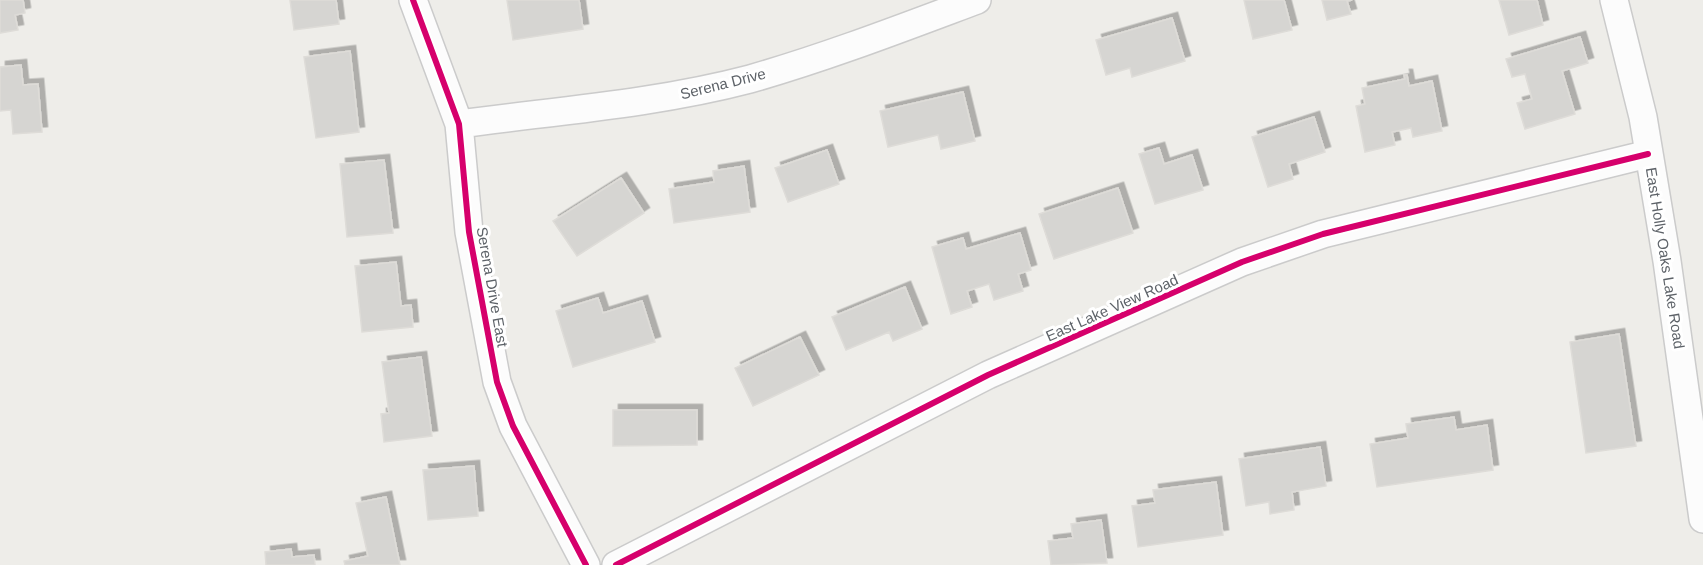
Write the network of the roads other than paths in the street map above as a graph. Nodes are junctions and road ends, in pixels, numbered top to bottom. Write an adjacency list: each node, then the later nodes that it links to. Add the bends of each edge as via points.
1 (414, 0): 4 (street, Serena Drive East)
2 (977, 0): 4 (street, Serena Drive, via 749,79 676,96)
3 (1614, 0): 5 (street, East Holly Oaks Lake Road, via 1643,117)
4 (459, 124): 7 (street, Serena Drive East, via 469,232 497,382 513,426)
5 (1648, 154): 6 (street, East Holly Oaks Lake Road); 8 (street, East Lake View Road, via 1315,236 1242,262 988,375)
6 (1703, 519)
7 (586, 565)
8 (616, 565)

